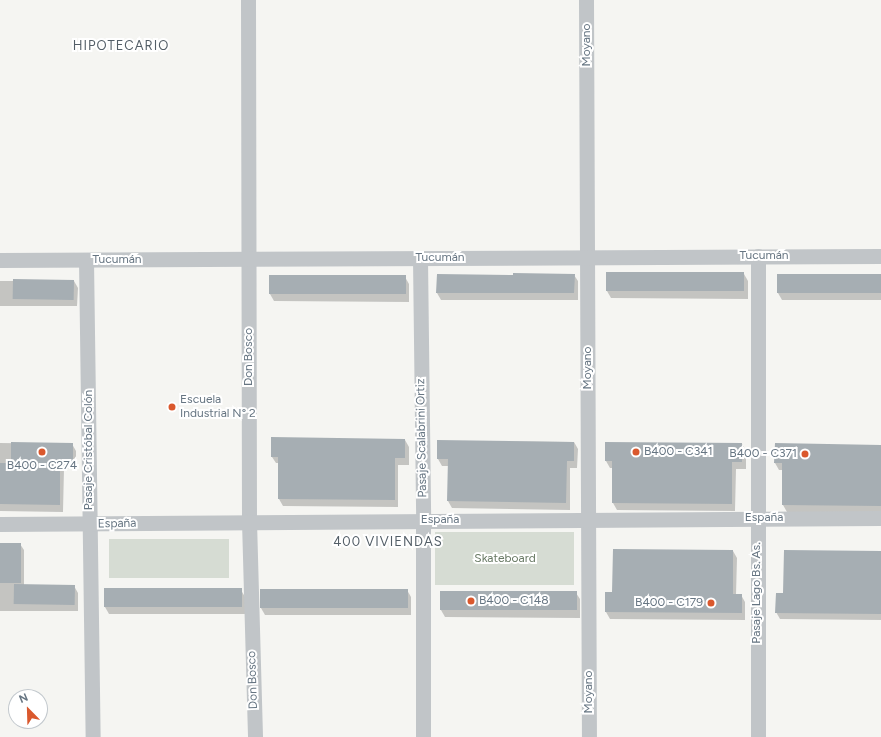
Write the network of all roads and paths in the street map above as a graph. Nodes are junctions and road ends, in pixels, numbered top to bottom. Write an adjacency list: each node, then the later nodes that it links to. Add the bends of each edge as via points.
1 (248, 0): 7 (street, Don Bosco)
2 (586, 0): 5 (street, Moyano)
3 (758, 256): 4 (street, Tucumán); 5 (street, Tucumán); 10 (street, Pasaje Lago Bs. As.)
4 (881, 256)
5 (588, 257): 6 (street, Tucumán); 12 (street, Moyano)
6 (420, 258): 7 (street, Tucumán); 13 (street, Pasaje Scalabrini Ortiz)
7 (249, 259): 9 (street, Tucumán); 14 (street, Don Bosco)
8 (0, 260): 9 (street, Tucumán)
9 (86, 260): 16 (street, Pasaje Cristóbal Colón)
10 (757, 518): 11 (street, España); 12 (street, España); 21 (street, Pasaje Lago Bs. As.)
11 (881, 518)
12 (588, 519): 13 (street, España); 20 (street, Moyano)
13 (423, 520): 14 (street, España); 19 (street, Pasaje Scalabrini Ortiz)
14 (249, 521): 16 (street, España); 18 (street, Don Bosco)
15 (0, 524): 16 (street, España)
16 (89, 525): 17 (street, Pasaje Cristóbal Colón)
17 (93, 737)
18 (255, 737)
19 (423, 737)
20 (589, 737)
21 (758, 737)

